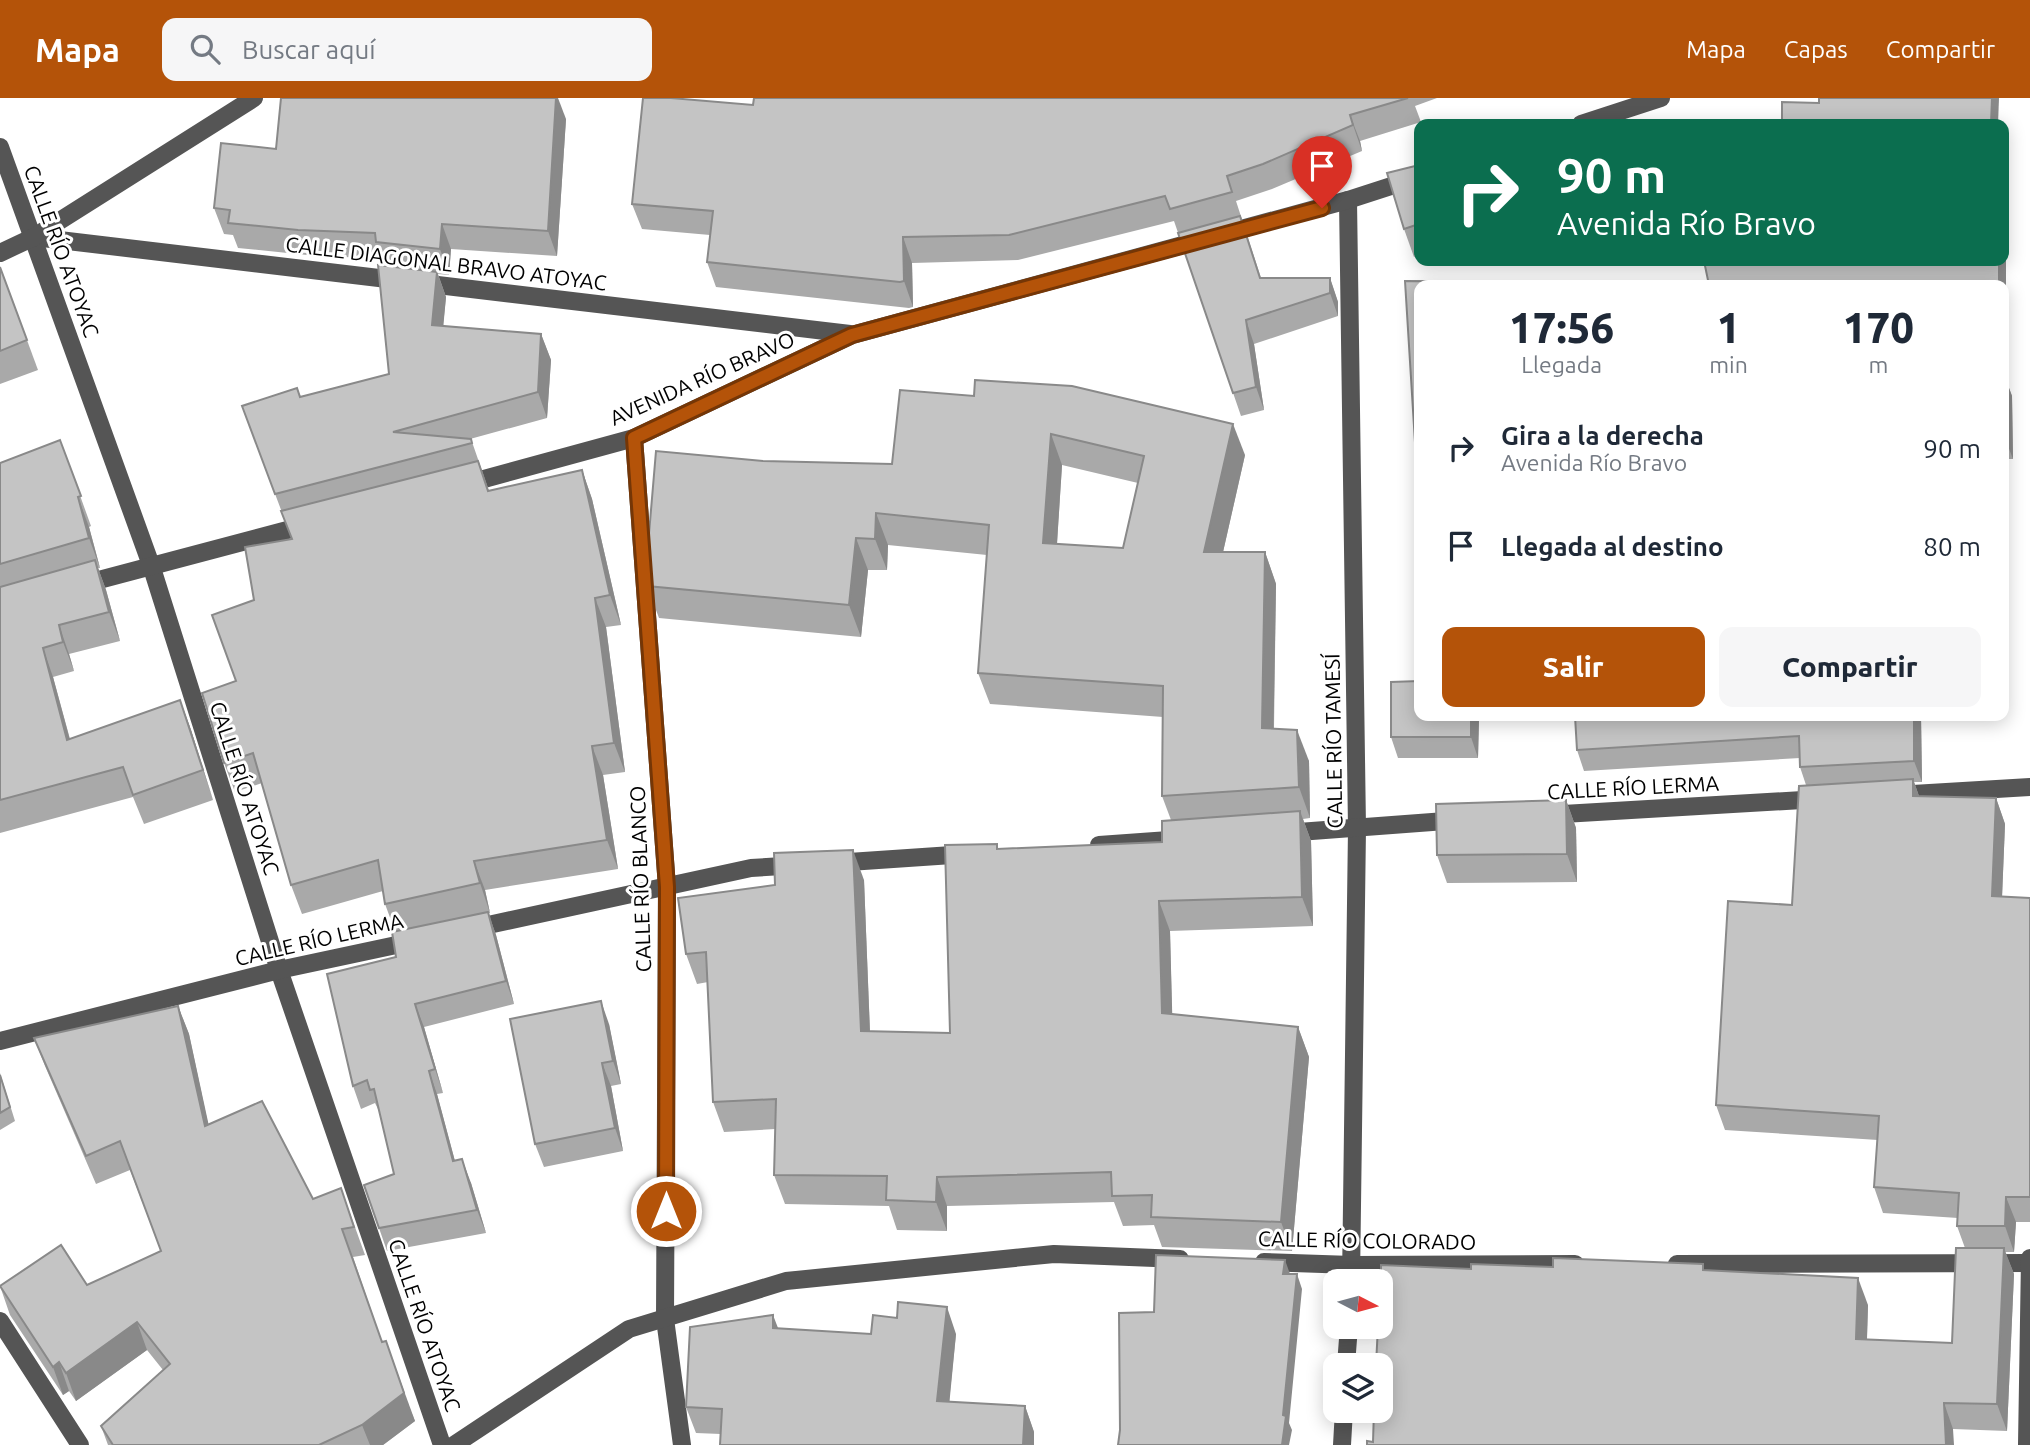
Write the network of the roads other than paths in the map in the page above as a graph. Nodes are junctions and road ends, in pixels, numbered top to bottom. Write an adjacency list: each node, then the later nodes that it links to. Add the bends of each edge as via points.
1 (254, 98): 7 (street)
2 (1661, 98): 3 (street)
3 (1596, 119)
4 (0, 147): 7 (street, CALLE RÍO ATOYAC)
5 (1414, 179): 6 (street, AVENIDA RÍO BRAVO)
6 (1348, 201): 9 (street, AVENIDA RÍO BRAVO); 20 (street, CALLE RÍO TAMESÍ)
7 (34, 237): 8 (street); 9 (street, CALLE DIAGONAL BRAVO ATOYAC); 13 (street, CALLE RÍO ATOYAC)
8 (0, 253)
9 (852, 335): 10 (street, AVENIDA RÍO BRAVO)
10 (634, 438): 11 (street, AVENIDA RÍO BRAVO); 25 (street, CALLE RÍO BLANCO)
11 (440, 491)
12 (321, 522): 13 (street)
13 (151, 565): 14 (street); 28 (street, CALLE RÍO ATOYAC)
14 (63, 590)
15 (2030, 787): 16 (street)
16 (1877, 796)
17 (1836, 798): 18 (street, CALLE RÍO LERMA)
18 (1531, 816)
19 (1475, 819): 20 (street)
20 (1357, 828): 21 (street); 35 (street, CALLE RÍO TAMESÍ)
21 (1274, 833)
22 (1205, 838): 23 (street)
23 (1082, 846)
24 (985, 853): 25 (street, via 751,868)
25 (667, 887): 26 (street); 38 (street, CALLE RÍO BLANCO)
26 (453, 933)
27 (426, 939): 28 (street, CALLE RÍO LERMA)
28 (279, 970): 29 (street, CALLE RÍO LERMA); 42 (street, CALLE RÍO ATOYAC)
29 (0, 1041)
30 (1203, 1259): 38 (street, via 1054,1254 786,1281)
31 (1244, 1261): 36 (street, CALLE RÍO COLORADO)
32 (2030, 1261): 34 (street); 46 (street)
33 (1587, 1264): 37 (street, CALLE RÍO COLORADO)
34 (1656, 1264)
35 (1352, 1269)
36 (1323, 1270)
37 (1393, 1271)
38 (665, 1318): 43 (street, via 629,1329); 44 (street, CALLE RÍO BLANCO)
39 (0, 1321): 41 (street)
40 (1343, 1423): 45 (street)
41 (80, 1445)
42 (442, 1445)
43 (454, 1445)
44 (682, 1445)
45 (1342, 1445)
46 (2027, 1445)

